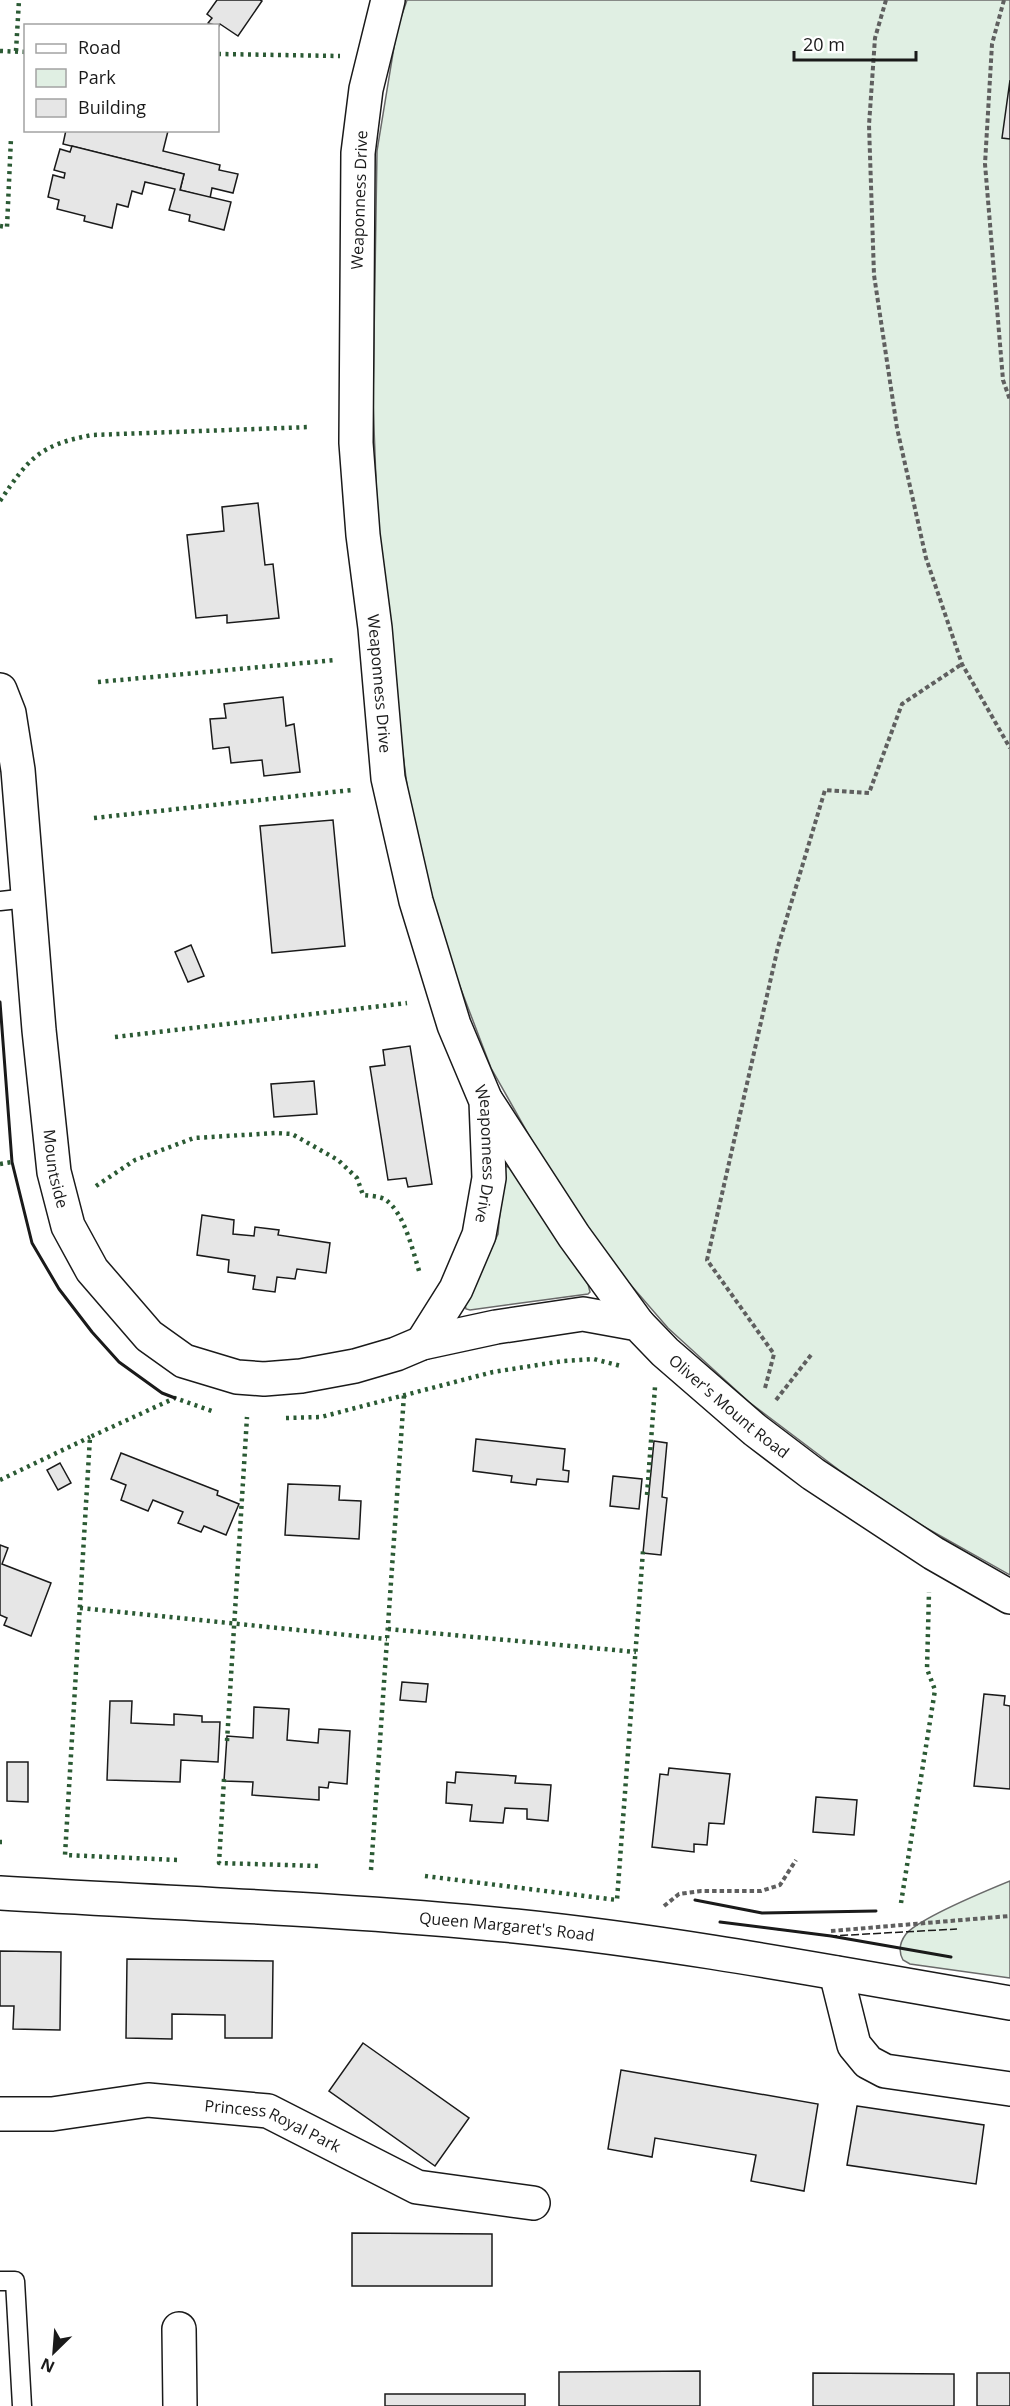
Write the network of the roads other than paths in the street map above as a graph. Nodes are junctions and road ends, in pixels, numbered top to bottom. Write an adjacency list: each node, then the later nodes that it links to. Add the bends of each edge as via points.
1 (388, 0): 4 (street, Weaponness Drive, via 366,89 358,153 356,442 363,535 388,778 416,901 454,1025)
2 (0, 690): 3 (street, Mountside, via 9,713 18,770)
3 (14, 899): 6 (street, Mountside, via 54,1172 68,1226 92,1270 149,1336 184,1361 237,1377 264,1379 355,1366)
4 (486, 1101): 5 (street, Oliver's Mount Road, via 574,1236); 6 (street, Weaponness Drive, via 489,1178 479,1235 456,1289)
5 (638, 1324): 6 (street, via 583,1314); 7 (street, Oliver's Mount Road, via 755,1430 813,1474)
6 (422, 1343)
7 (1010, 1597)
8 (0, 1893): 9 (street, Queen Margaret's Road, via 507,1926)
9 (836, 1973): 10 (street, Queen Margaret's Road); 11 (street, via 854,2045 868,2062 885,2071)
10 (1010, 2003)
11 (1010, 2089)
12 (0, 2114): 13 (street, Princess Royal Park, via 52,2114 148,2100 268,2111 417,2187)
13 (533, 2203)
14 (0, 2281): 16 (lane, via 15,2281)
15 (179, 2329): 17 (street)
16 (22, 2406)
17 (180, 2406)

